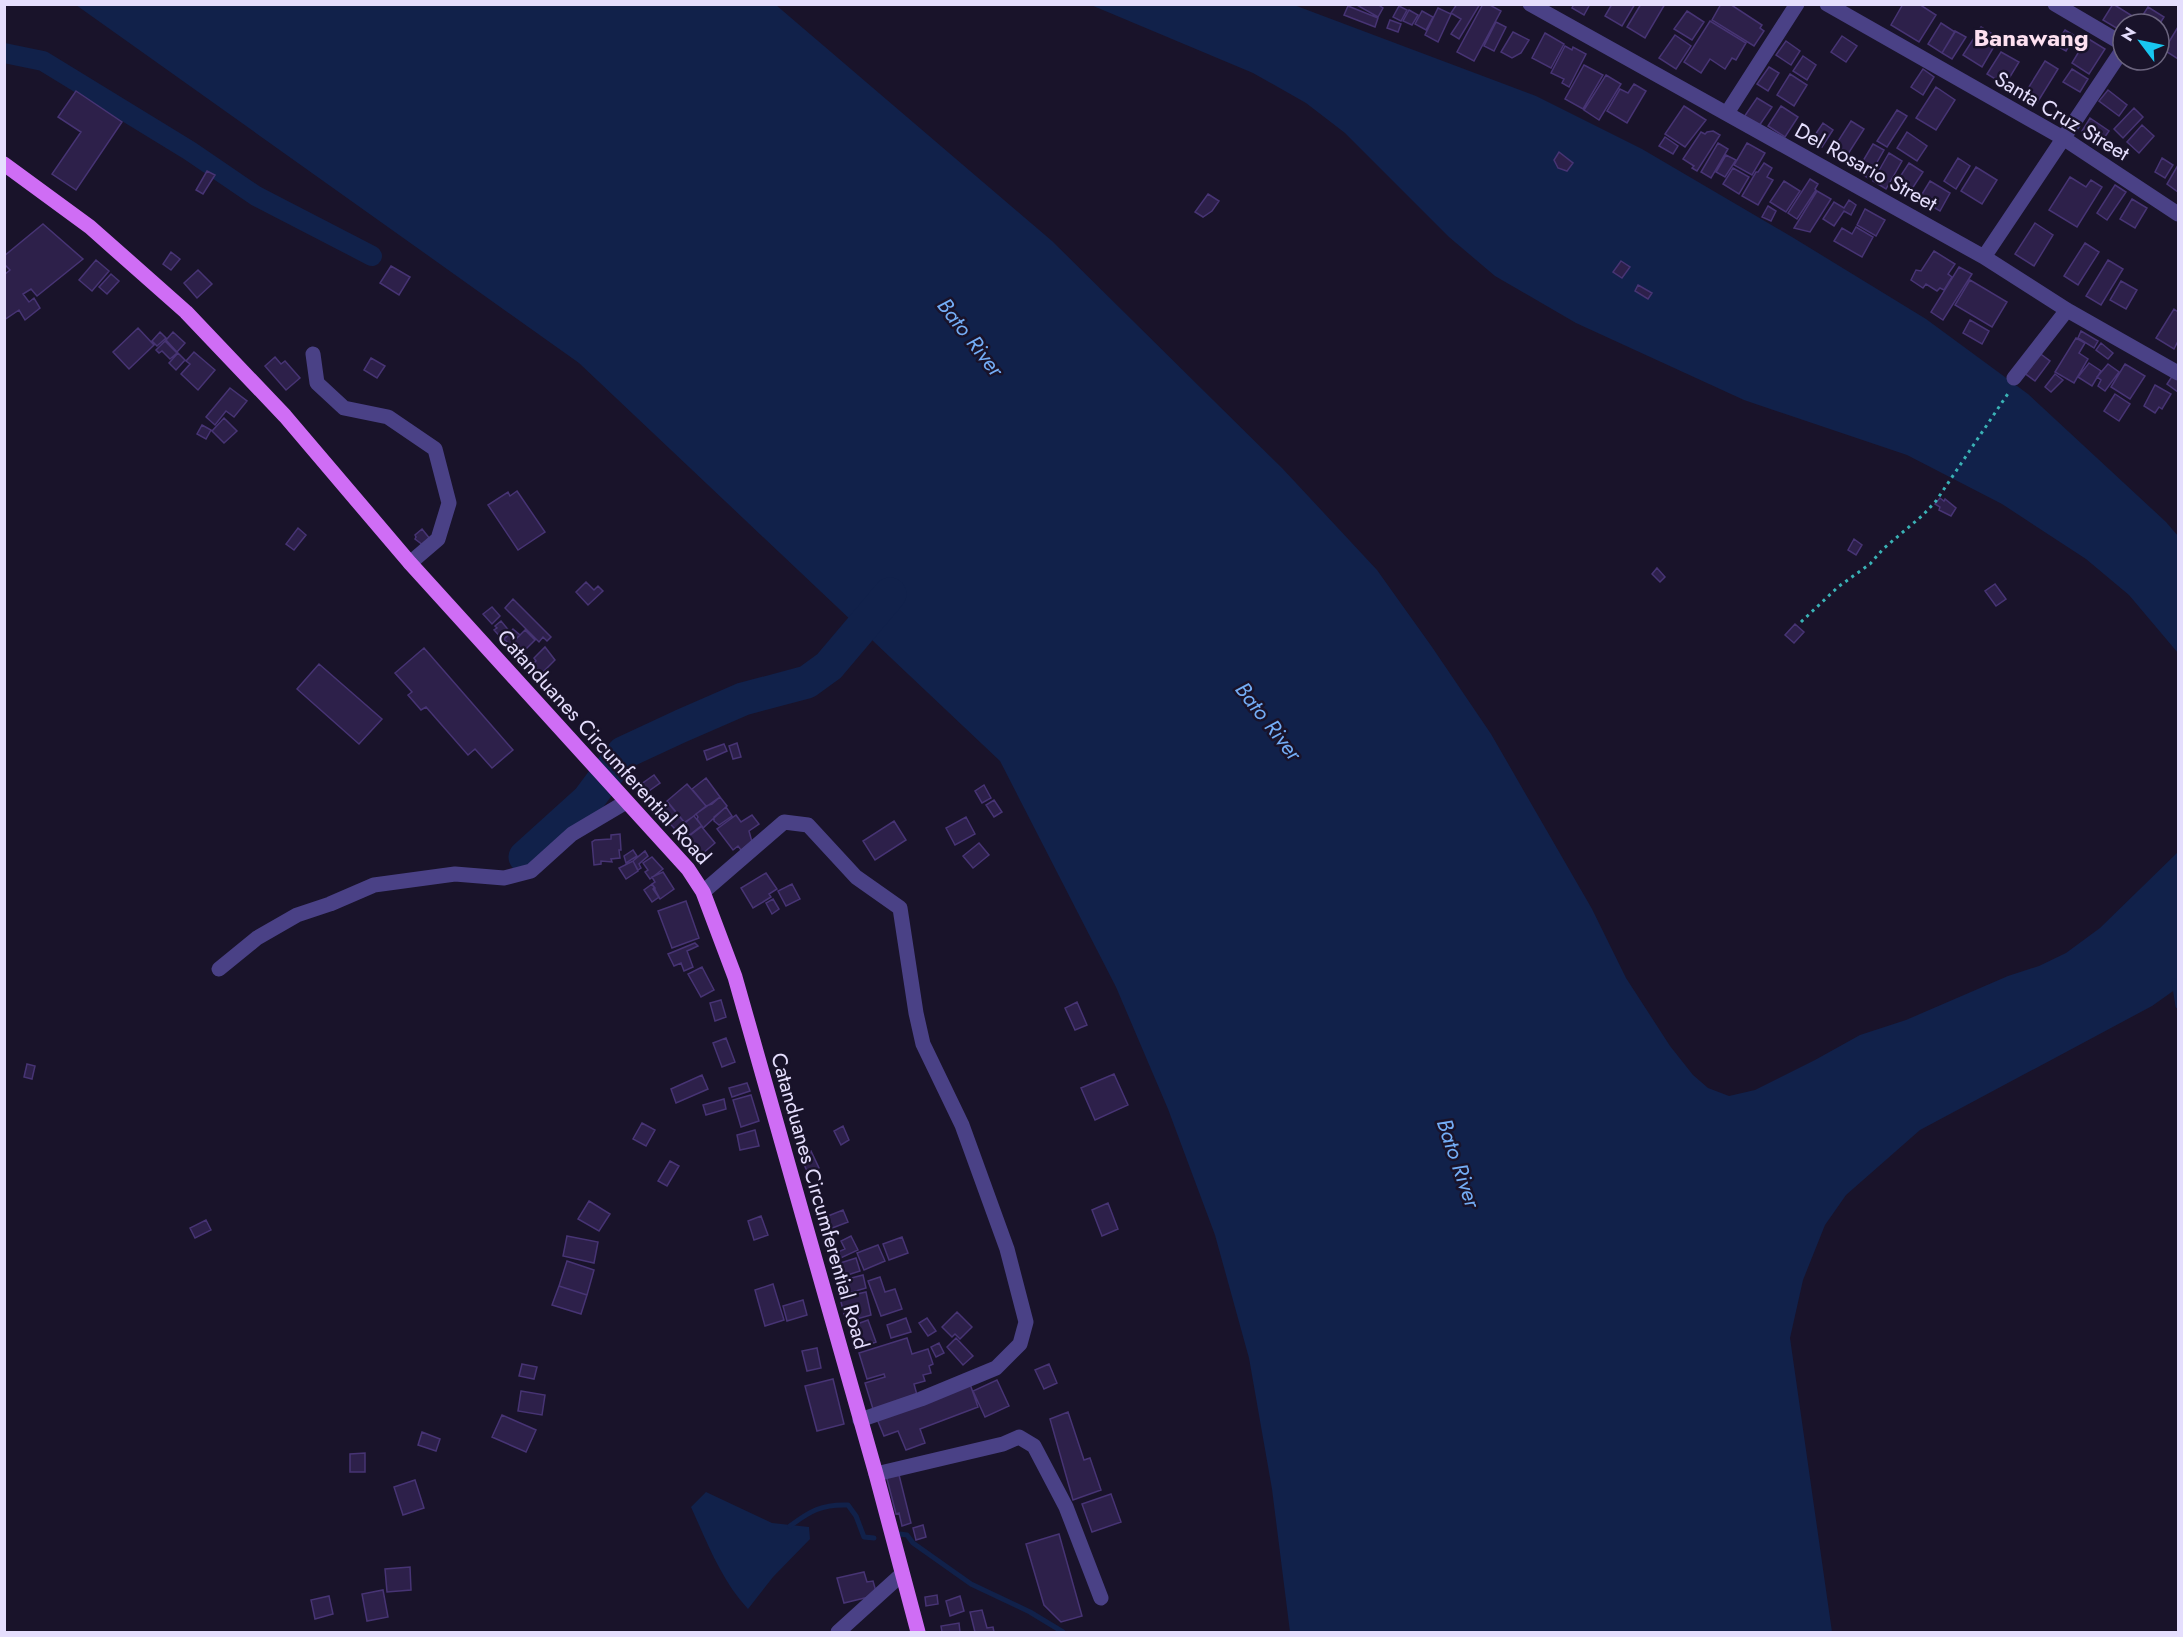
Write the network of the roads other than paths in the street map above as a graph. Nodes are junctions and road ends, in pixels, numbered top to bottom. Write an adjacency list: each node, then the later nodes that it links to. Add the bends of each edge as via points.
1 (1530, 4): 7 (street, Del Rosario Street)
2 (1797, 4): 7 (street)
3 (1827, 4): 8 (street, Santa Cruz Street)
4 (2055, 4): 5 (street)
5 (2111, 37)
6 (2111, 67): 8 (street)
7 (1727, 113): 11 (street, Del Rosario Street)
8 (2063, 138): 10 (street, Santa Cruz Street); 11 (street)
9 (4, 164): 16 (main road, Catanduanes Circumferential Road, via 90,227 186,312 285,416)
10 (2178, 214)
11 (1984, 257): 12 (street, Del Rosario Street)
12 (2067, 310): 14 (street, Del Rosario Street); 15 (street)
13 (313, 354): 16 (street, via 317,383 344,408 388,417 435,449 449,503 438,539)
14 (2178, 373)
15 (2013, 383)
16 (410, 563): 17 (main road, Catanduanes Circumferential Road)
17 (626, 802): 18 (main road, Catanduanes Circumferential Road, via 688,869); 19 (street, via 572,834 531,871 504,878 455,874 374,885 297,915 257,938)
18 (703, 892): 20 (main road, Catanduanes Circumferential Road, via 735,977); 20 (street, via 784,822 808,825 856,877 900,908 923,1044 962,1125 1007,1249 1026,1322 1020,1344 996,1368)
19 (219, 969)
20 (860, 1420): 21 (main road, Catanduanes Circumferential Road)
21 (876, 1474): 22 (main road, Catanduanes Circumferential Road); 23 (street, via 1018,1437 1034,1446 1066,1507)
22 (902, 1574): 24 (street); 25 (main road, Catanduanes Circumferential Road)
23 (1101, 1598)
24 (838, 1632)
25 (918, 1632)

